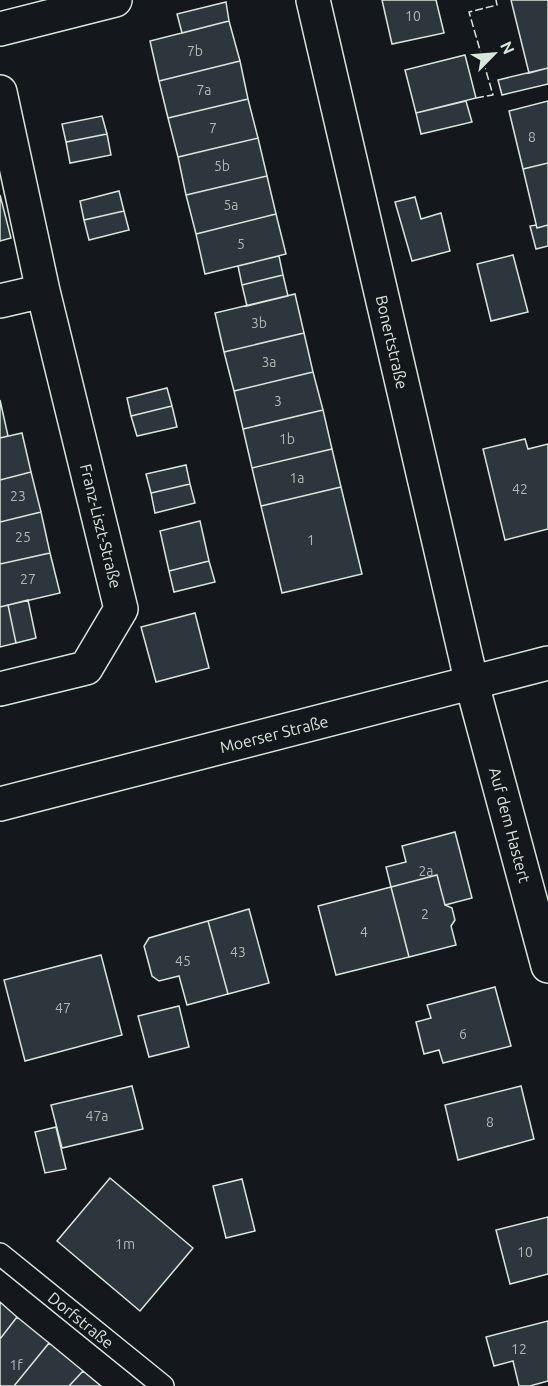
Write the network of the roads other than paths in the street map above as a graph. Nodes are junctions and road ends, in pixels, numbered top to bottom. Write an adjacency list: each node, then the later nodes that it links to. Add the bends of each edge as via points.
1 (115, 0): 3 (street)
2 (313, 0): 8 (street, Bonertstraße)
3 (0, 29)
4 (0, 92): 5 (street, Franz-Liszt-Straße)
5 (43, 291): 6 (street); 9 (street, Franz-Liszt-Straße, via 121,609 86,668)
6 (0, 302)
7 (548, 663): 8 (street, Moerser Straße)
8 (472, 684): 10 (street, Moerser Straße); 11 (street, Auf dem Hastert)
9 (0, 689)
10 (0, 804)
11 (548, 966)
12 (0, 1254): 13 (lane, Dorfstraße)
13 (163, 1386)

